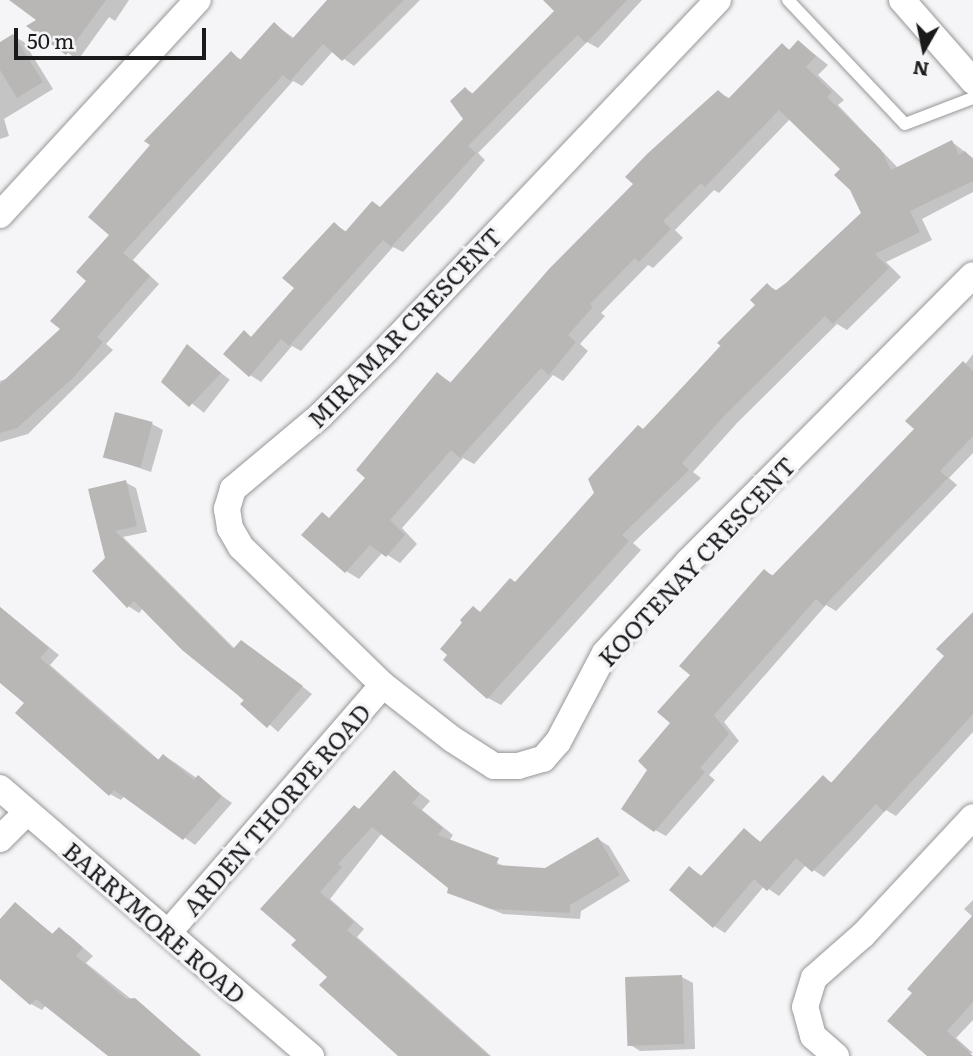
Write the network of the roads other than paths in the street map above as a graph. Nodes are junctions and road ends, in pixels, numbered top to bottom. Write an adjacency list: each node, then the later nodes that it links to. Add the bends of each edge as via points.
1 (198, 0): 7 (street)
2 (718, 0): 9 (street, MIRAMAR CRESCENT, via 388,348 320,416 233,489 227,509 230,528 241,547)
3 (789, 0): 6 (lane, via 905,124)
4 (902, 0): 5 (street)
5 (973, 81)
6 (973, 98)
7 (0, 215)
8 (973, 275): 9 (street, KOOTENAY CRESCENT, via 688,562 605,653 558,742 543,759 495,766)
9 (383, 685): 14 (street, ARDEN THORPE ROAD)
10 (0, 788): 11 (street, BARRYMORE ROAD)
11 (27, 812): 13 (street); 14 (street, BARRYMORE ROAD)
12 (973, 817): 16 (street, via 863,935 814,978 805,1007 813,1036)
13 (0, 839)
14 (167, 933): 15 (street, BARRYMORE ROAD)
15 (309, 1055)
16 (836, 1056)

